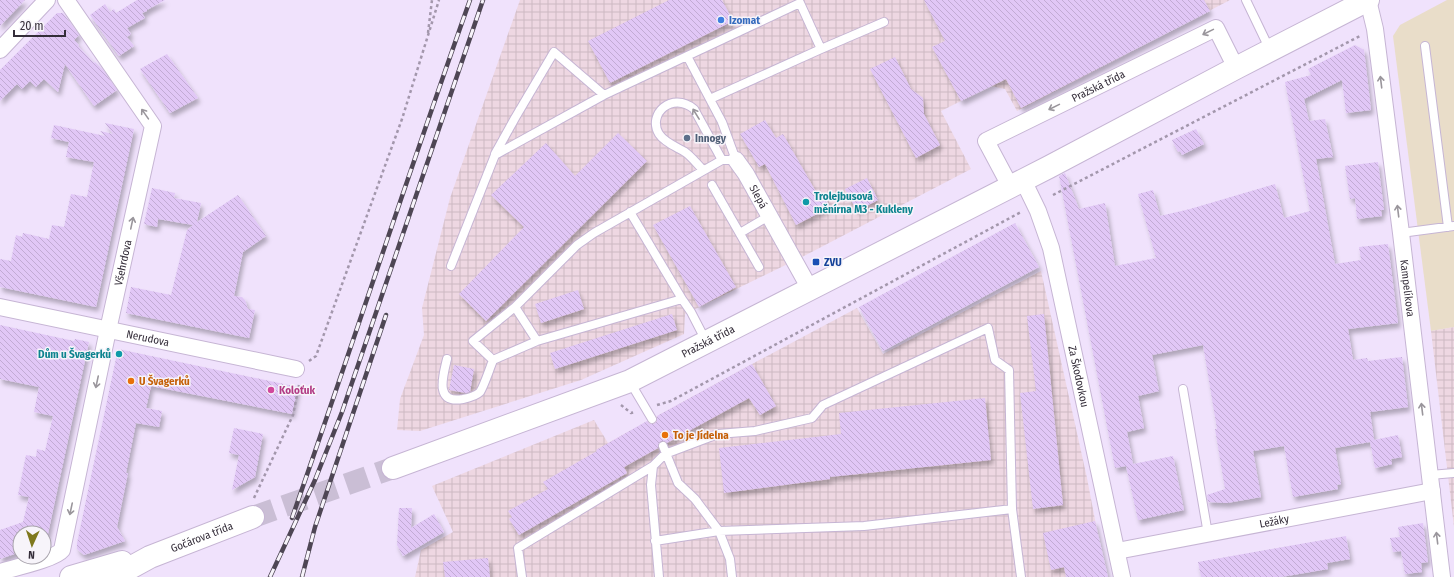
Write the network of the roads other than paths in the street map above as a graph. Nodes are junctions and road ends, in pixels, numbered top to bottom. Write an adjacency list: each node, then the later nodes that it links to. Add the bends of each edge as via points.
1 (47, 0): 8 (street)
2 (66, 0): 30 (street, Všehrdova, one-way to 2, via 153,126)
3 (1246, 0): 9 (lane)
4 (1368, 0): 9 (street, Pražská třída); 23 (street, Kampelíkova, one-way to 4)
5 (884, 22): 7 (lane)
6 (1425, 46): 21 (lane)
7 (821, 49): 10 (lane, via 800,3); 13 (lane)
8 (0, 50)
9 (1270, 50): 11 (street, Pražská třída)
10 (687, 56): 12 (lane); 13 (lane)
11 (1236, 68): 17 (street, Pražská třída); 17 (street, Pražská třída, one-way to 17, via 1216,28 986,140)
12 (604, 95): 14 (lane); 14 (lane, via 554,52)
13 (710, 99): 15 (lane, via 722,122)
14 (495, 155): 24 (lane)
15 (729, 160): 16 (lane); 16 (lane, one-way to 16, via 694,109 682,102 670,103 663,107 657,118 659,134 686,153); 20 (street, Slepá, via 746,174)
16 (703, 170): 19 (lane)
17 (1017, 183): 26 (street, Pražská třída); 51 (street, Za Škodovkou, via 1038,211 1051,248)
18 (712, 184): 22 (lane)
19 (630, 212): 27 (lane); 29 (lane, via 577,245)
20 (769, 216): 22 (lane); 26 (street, Slepá)
21 (1451, 226): 23 (lane)
22 (740, 233): 25 (lane)
23 (1401, 233): 44 (street, Kampelíkova, one-way to 23)
24 (451, 266)
25 (759, 267)
26 (810, 289): 32 (street, Pražská třída)
27 (682, 299): 31 (lane); 32 (lane)
28 (0, 307): 30 (street, Nerudova)
29 (516, 307): 31 (lane); 34 (lane, via 473,341)
30 (108, 330): 35 (street, Nerudova); 53 (street, Všehrdova, one-way to 53, via 62,550)
31 (537, 341): 34 (lane)
32 (707, 342): 36 (street, Pražská třída)
33 (447, 359): 34 (lane, via 441,382 447,396 455,400 471,398 480,392)
34 (493, 360)
35 (296, 369)
36 (630, 381): 38 (lane); 42 (street, Pražská třída)
37 (1183, 389): 49 (lane)
38 (652, 419)
39 (662, 446): 40 (lane)
40 (665, 454): 41 (lane); 46 (lane, via 718,434 755,431 812,418 823,405 988,328 995,360 1009,370); 48 (lane, via 678,483 695,499)
41 (653, 466): 50 (lane, via 651,485); 56 (lane, via 518,548)
42 (392, 468)
43 (1454, 473): 44 (lane)
44 (1430, 475): 45 (street, Kampelíkova)
45 (1432, 492): 49 (street, Ležáky); 61 (street, Kampelíkova, one-way to 45)
46 (1012, 509): 48 (lane, via 864,526); 59 (lane)
47 (253, 517): 52 (street, Gočárova třída)
48 (719, 531): 50 (lane); 58 (lane, via 730,559)
49 (1208, 534): 51 (street, Ležáky)
50 (655, 541): 57 (lane)
51 (1116, 551): 60 (street, Za Škodovkou)
52 (150, 556): 54 (street, Gočárova třída, via 109,564); 55 (street, Gočárova třída, via 130,568)
53 (0, 572)
54 (71, 577)
55 (107, 577)
56 (522, 577)
57 (659, 577)
58 (732, 577)
59 (1021, 577)
60 (1122, 577)
61 (1442, 577)

